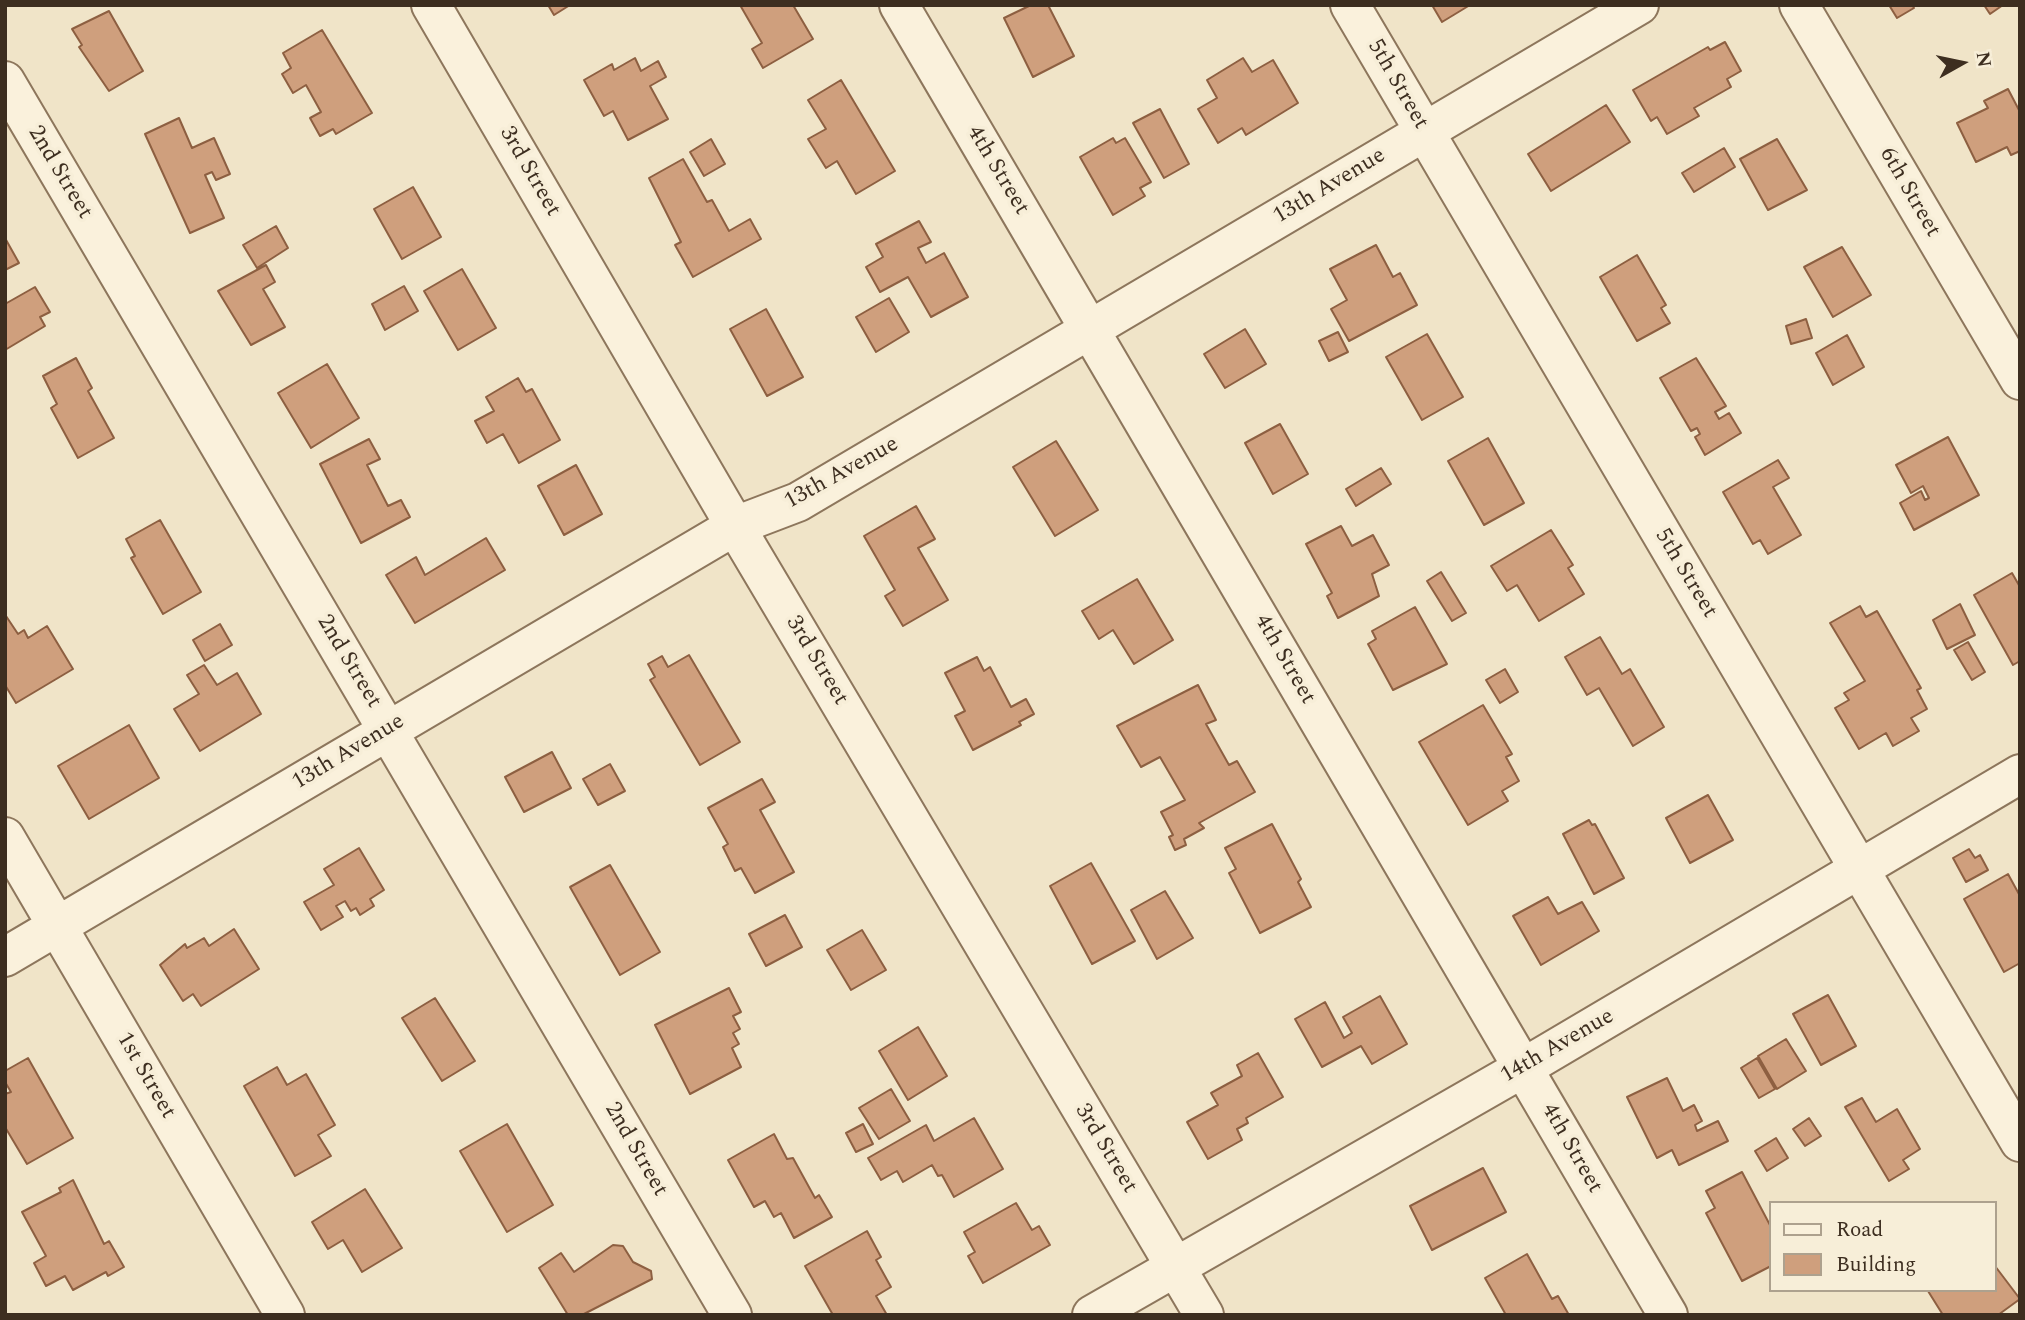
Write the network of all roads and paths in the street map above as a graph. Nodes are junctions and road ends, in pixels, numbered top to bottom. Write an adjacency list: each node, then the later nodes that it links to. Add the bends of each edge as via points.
1 (431, 5): 10 (street, 3rd Street)
2 (899, 5): 8 (street, 4th Street)
3 (1350, 5): 7 (street, 5th Street)
4 (1639, 5): 7 (street, 13th Avenue)
5 (1799, 5): 9 (street, 6th Street)
6 (5, 82): 11 (street, 2nd Street)
7 (1424, 131): 8 (street, 13th Avenue); 14 (street, 5th Street)
8 (1091, 329): 10 (street, 13th Avenue, via 798,502); 17 (street, 4th Street)
9 (2020, 380)
10 (735, 526): 11 (street, 13th Avenue); 19 (street, 3rd Street)
11 (388, 730): 15 (street, 13th Avenue); 21 (street, 2nd Street)
12 (2020, 774): 14 (street, 14th Avenue)
13 (5, 837): 15 (street, 1st Street)
14 (1859, 869): 17 (street, 14th Avenue); 18 (street, 5th Street)
15 (58, 926): 16 (street, 13th Avenue); 20 (street, 1st Street)
16 (5, 957)
17 (1523, 1068): 19 (street, 14th Avenue); 24 (street, 4th Street)
18 (2020, 1142)
19 (1175, 1266): 22 (street, 14th Avenue); 23 (street, 3rd Street)
20 (285, 1315)
21 (732, 1315)
22 (1093, 1315)
23 (1204, 1315)
24 (1668, 1315)

